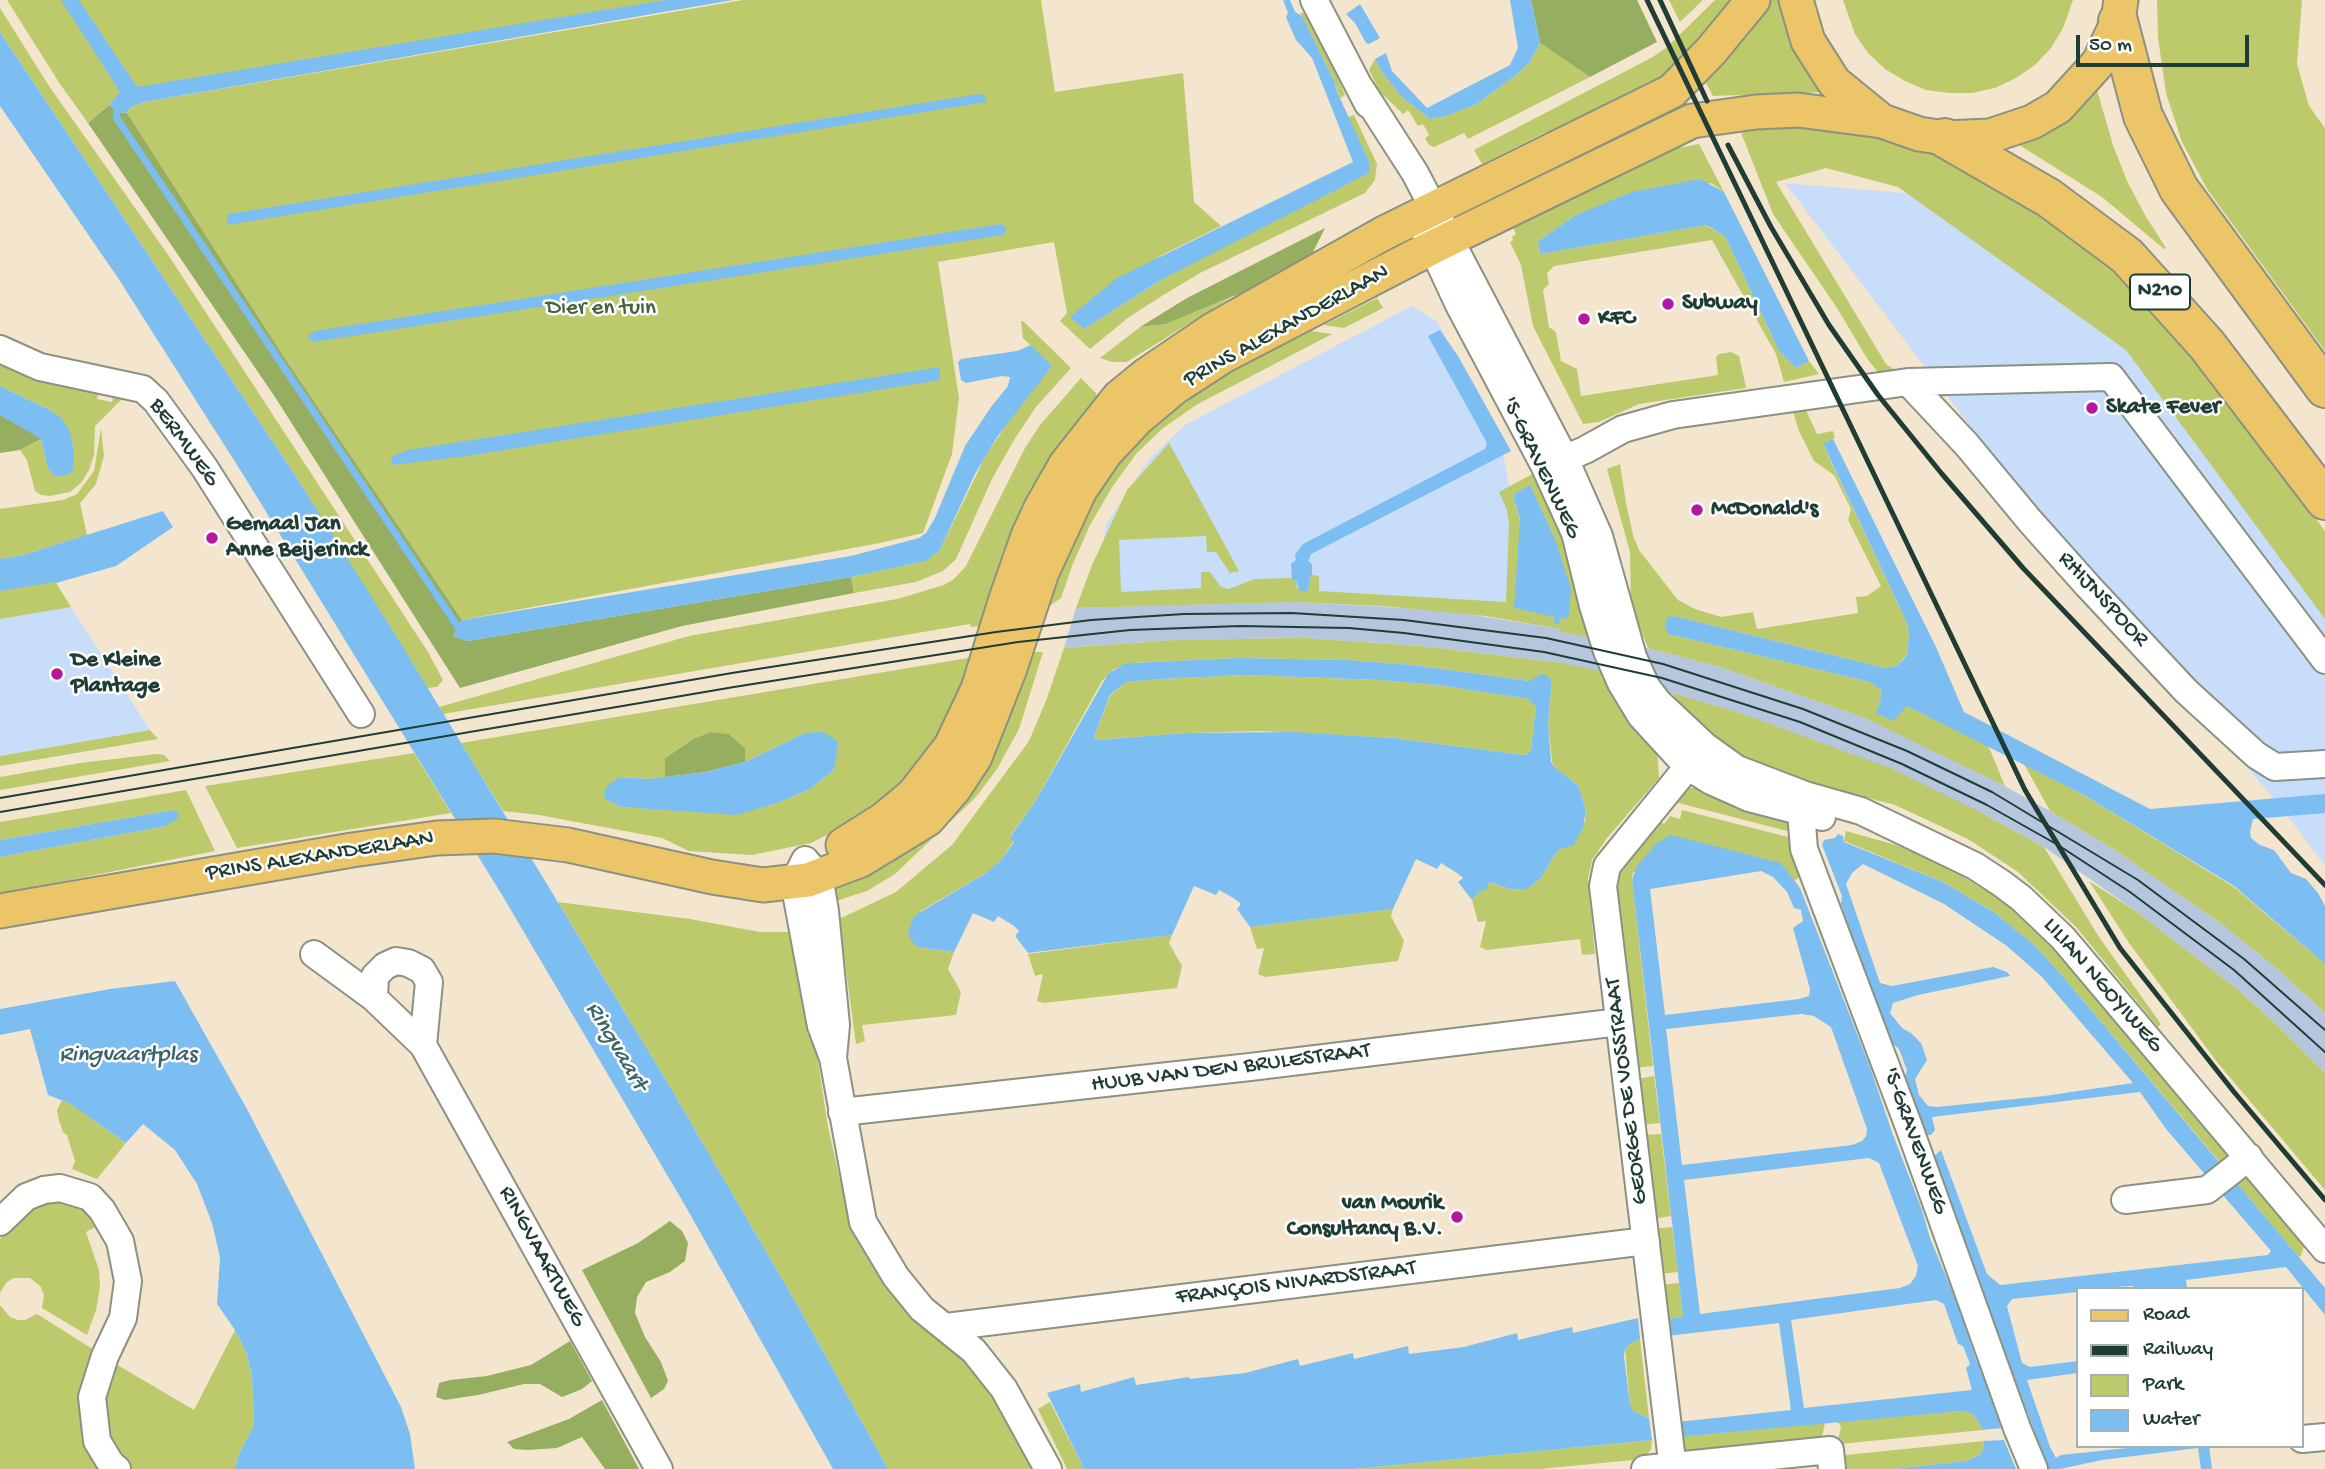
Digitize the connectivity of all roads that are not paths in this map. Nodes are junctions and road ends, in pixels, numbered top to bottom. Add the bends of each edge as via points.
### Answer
1 (1314, 0) edge
2 (1753, 0) edge
3 (1796, 0) edge
4 (2120, 10) edge
5 (1882, 121) junction
6 (1945, 138) junction
7 (1426, 212) junction
8 (1442, 243) junction
9 (0, 349) edge
10 (1908, 382) junction
11 (2325, 388) edge
12 (1555, 463) junction
13 (2325, 500) edge
14 (2325, 660) edge
15 (361, 714) dead end
16 (1705, 746) junction
17 (2325, 764) edge
18 (1687, 766) junction
19 (1803, 804) junction
20 (806, 873) junction
21 (0, 911) edge
22 (314, 954) dead end
23 (374, 998) junction
24 (1619, 1022) junction
25 (423, 1045) junction
26 (842, 1112) junction
27 (2242, 1162) junction
28 (2125, 1200) dead end
29 (0, 1222) edge
30 (1646, 1241) junction
31 (2325, 1249) edge
32 (946, 1327) junction
33 (2325, 1437) edge
34 (2304, 1439) edge
35 (1831, 1460) edge
36 (1673, 1468) edge
37 (117, 1469) edge
38 (659, 1469) edge
39 (1048, 1469) edge
40 (1645, 1469) edge
41 (2034, 1469) edge

1 - 7 street, 'S-GRAVENWEG via 1361,89 1415,173
2 - 7 main road, PRINS ALEXANDERLAAN via 1672,90
3 - 5 main road, N210 via 1808,41 1834,82
4 - 6 main road, N210 via 2099,62 2058,107 2032,122 1990,136
4 - 11 highway, N210 via 2143,116 2179,188
5 - 6 main road, N210
5 - 8 main road, PRINS ALEXANDERLAAN via 1798,110 1692,121
6 - 13 highway, N210 via 2049,198 2127,256 2207,345
7 - 8 street, 'S-GRAVENWEG
7 - 20 main road, PRINS ALEXANDERLAAN via 1214,329 1119,397 1066,464 1041,508 978,690 951,746 913,795
8 - 12 street, 'S-GRAVENWEG via 1464,316
8 - 20 main road, PRINS ALEXANDERLAAN via 1225,355 1138,418 1106,452 1080,490 1042,572 975,757 954,789 928,819 861,860
9 - 15 street, BERMWEG via 40,367 143,389 156,401 204,467
10 - 12 street via 1673,415 1623,429
10 - 14 street via 2110,377
10 - 17 street, RHIJNSPOOR via 2186,691 2275,767
12 - 16 street, 'S-GRAVENWEG via 1599,536 1639,672 1658,702
12 - 18 street, 'S-GRAVENWEG via 1593,606 1617,675 1641,716
16 - 18 street, GEORGE DE VOSSTRAAT
16 - 19 street, 'S-GRAVENWEG
18 - 19 street, 'S-GRAVENWEG via 1749,798
18 - 24 street, GEORGE DE VOSSTRAAT via 1607,866 1603,886
19 - 27 street, LILIAN NGOYIWEG via 1848,824 1893,826 2001,883 2077,953
19 - 41 street, 'S-GRAVENWEG via 1804,849
20 - 21 main road, PRINS ALEXANDERLAAN via 763,885 568,845 494,836 437,838
20 - 26 street via 821,1026 833,1058
22 - 23 street, RINGVAARTWEG
23 - 25 street, RINGVAARTWEG
23 - 25 street via 375,976 385,965 396,961 422,970 429,982
24 - 26 street, HUUB VAN DEN BRULESTRAAT
24 - 30 street, GEORGE DE VOSSTRAAT
25 - 38 street, RINGVAARTWEG
26 - 32 street via 863,1222 896,1277 922,1309
27 - 28 street via 2207,1190
27 - 31 street, LILIAN NGOYIWEG
29 - 37 street via 26,1197 60,1188 90,1197 120,1241 128,1281 123,1318 92,1397 97,1441
30 - 32 street, FRANÇOIS NIVARDSTRAAT
30 - 36 street, GEORGE DE VOSSTRAAT
32 - 39 street via 974,1352 1004,1390
33 - 34 street
35 - 36 street
36 - 40 street

